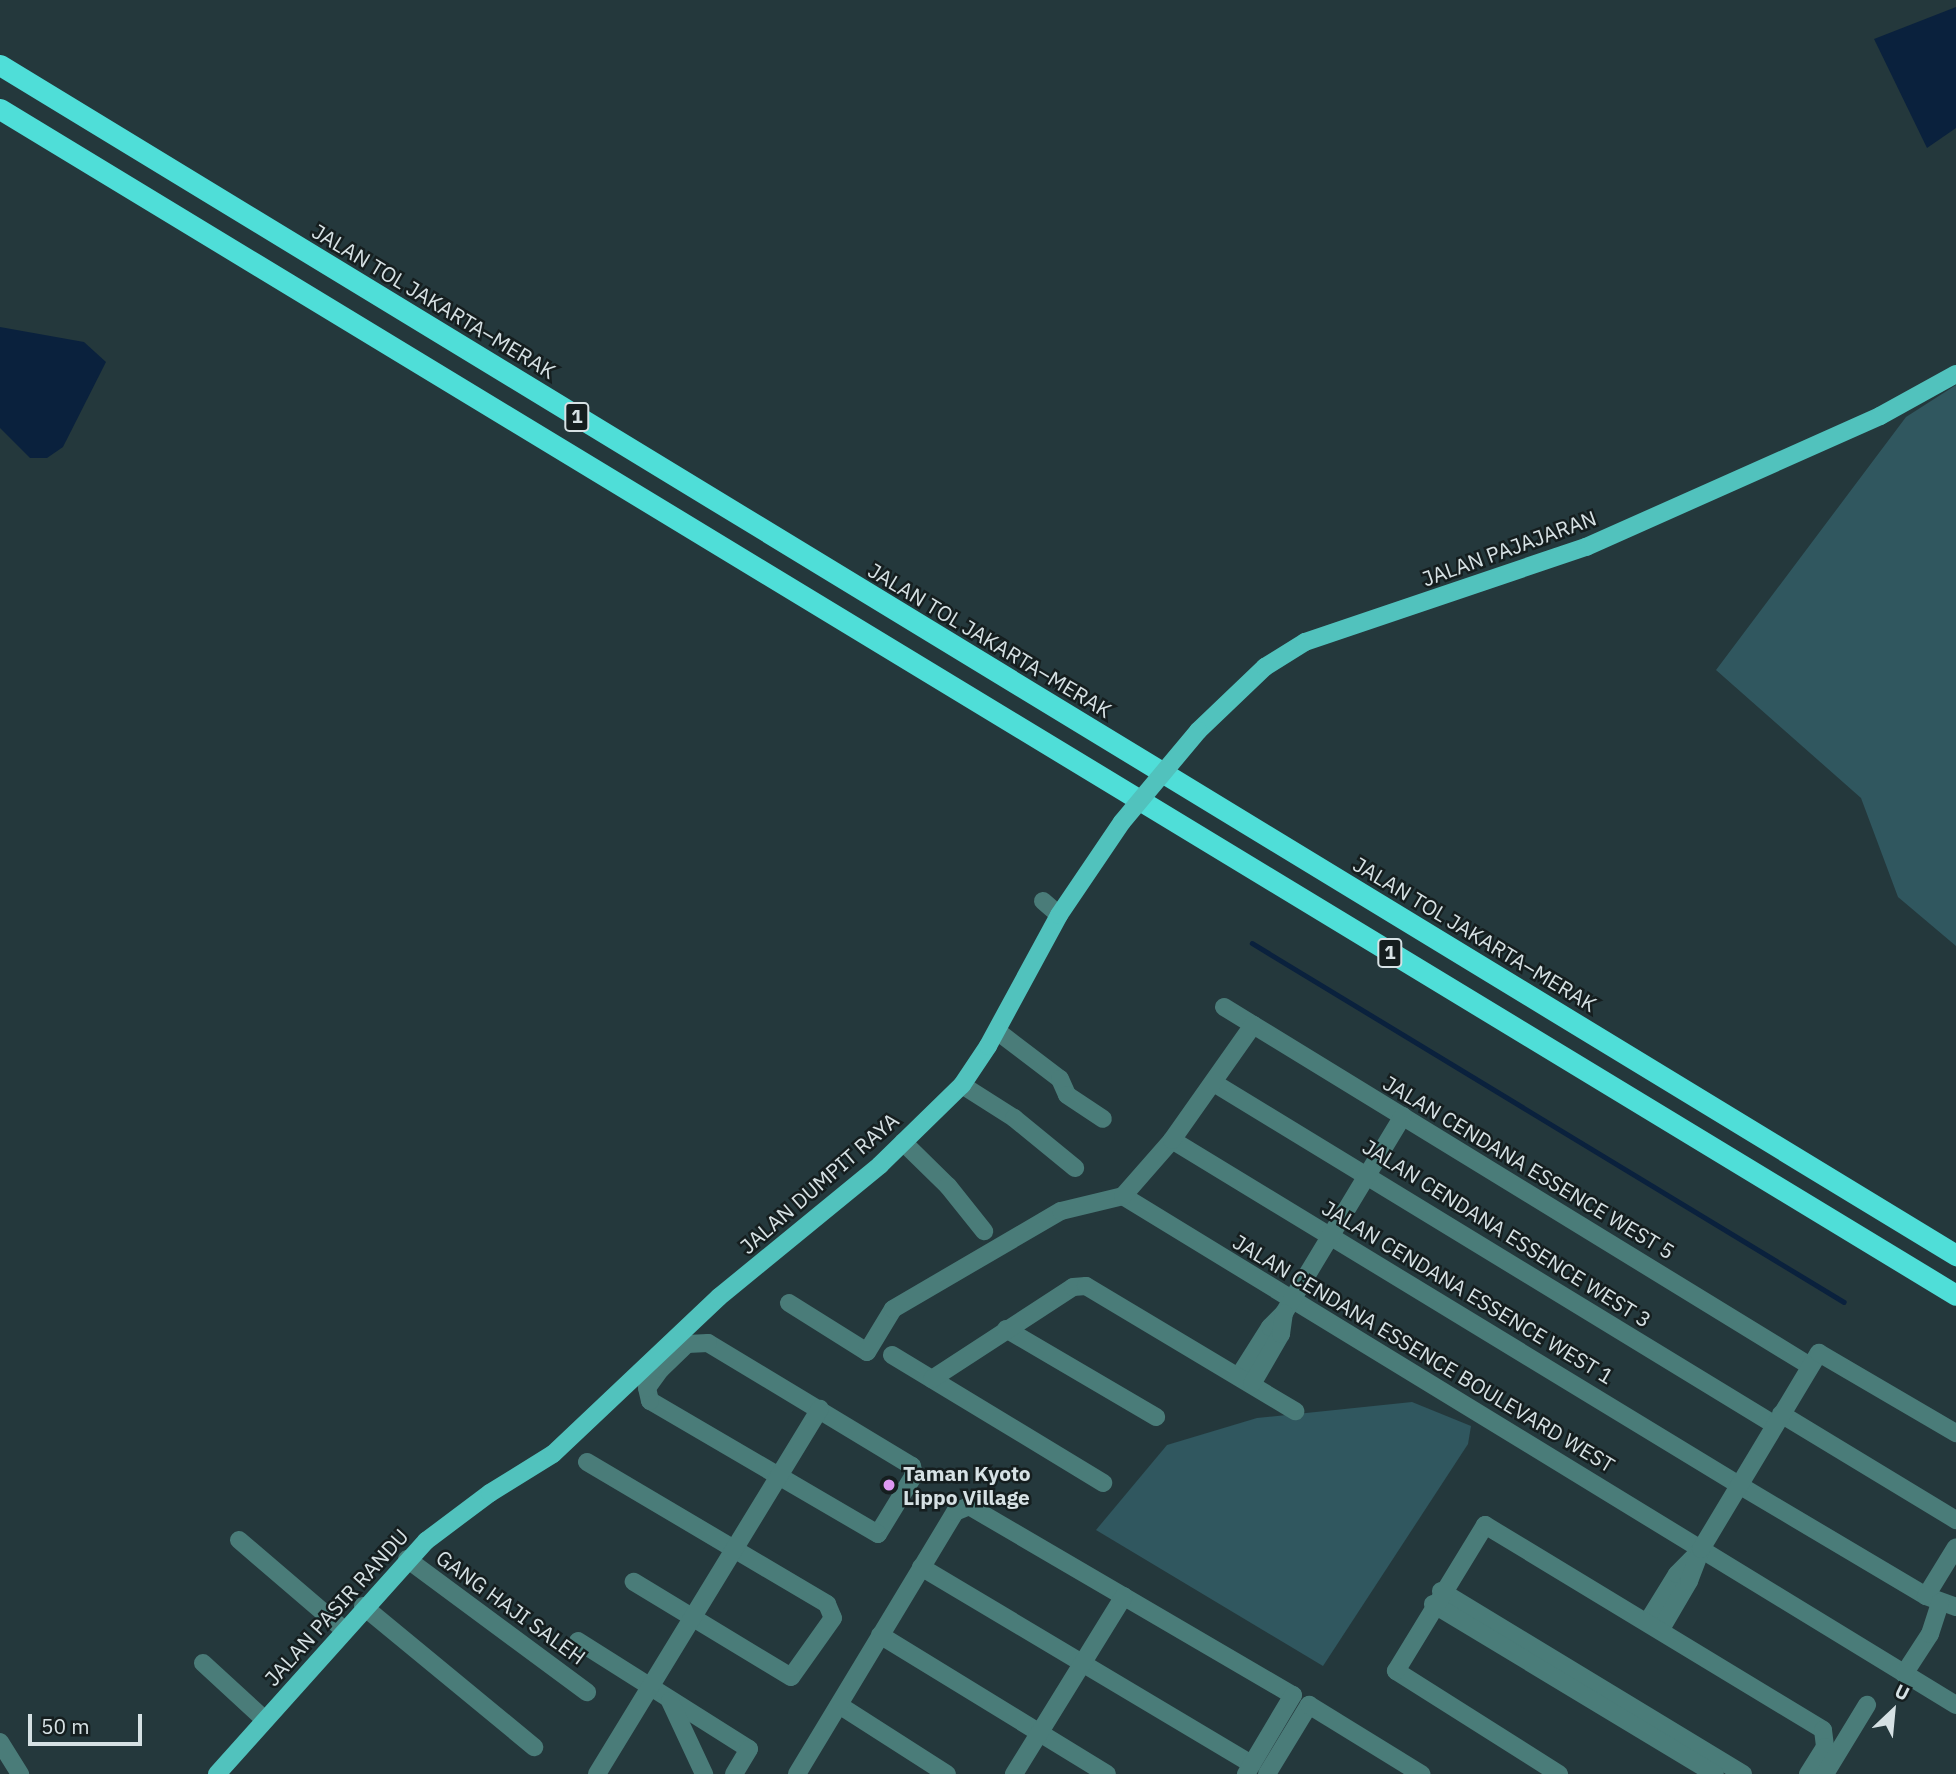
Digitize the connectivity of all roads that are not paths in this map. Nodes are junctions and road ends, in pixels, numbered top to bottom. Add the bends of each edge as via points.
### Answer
1 (0, 65) edge
2 (0, 109) edge
3 (1956, 374) edge
4 (1122, 822) joint
5 (1042, 901) dead end
6 (1059, 915) junction
7 (1224, 1007) dead end
8 (1253, 1026) junction
9 (997, 1031) junction
10 (1214, 1083) junction
11 (962, 1085) junction
12 (1404, 1116) junction
13 (1103, 1119) dead end
14 (1172, 1140) junction
15 (903, 1142) junction
16 (1075, 1168) dead end
17 (1368, 1174) junction
18 (1123, 1196) junction
19 (984, 1231) dead end
20 (1332, 1235) junction
21 (1956, 1255) edge
22 (1956, 1295) edge
23 (789, 1303) dead end
24 (1288, 1307) junction
25 (1006, 1329) junction
26 (892, 1354) dead end
27 (1810, 1366) junction
28 (932, 1379) junction
29 (1245, 1380) junction
30 (820, 1409) junction
31 (1295, 1411) dead end
32 (1156, 1418) dead end
33 (1778, 1419) junction
34 (1956, 1433) edge
35 (587, 1462) dead end
36 (777, 1478) junction
37 (1103, 1483) dead end
38 (1740, 1485) junction
39 (468, 1508) joint
40 (1956, 1519) edge
41 (239, 1540) dead end
42 (1956, 1547) edge
43 (733, 1548) junction
44 (1701, 1549) junction
45 (407, 1559) junction
46 (921, 1567) junction
47 (634, 1582) dead end
48 (1124, 1596) junction
49 (1437, 1597) junction
50 (1941, 1602) edge
51 (363, 1606) junction
52 (1956, 1613) edge
53 (692, 1617) junction
54 (1655, 1625) junction
55 (343, 1629) junction
56 (1930, 1634) junction
57 (880, 1635) junction
58 (578, 1641) dead end
59 (203, 1663) dead end
60 (1083, 1664) junction
61 (1904, 1674) junction
62 (649, 1688) junction
63 (587, 1692) dead end
64 (1601, 1697) junction
65 (670, 1701) junction
66 (839, 1705) junction
67 (1867, 1705) dead end
68 (1956, 1705) edge
69 (264, 1719) junction
70 (1041, 1733) junction
71 (0, 1742) edge
72 (534, 1747) dead end
73 (1260, 1772) edge
74 (20, 1774) edge
75 (217, 1774) edge
76 (597, 1774) edge
77 (704, 1774) edge
78 (734, 1774) edge
79 (797, 1774) edge
80 (947, 1774) edge
81 (1014, 1774) edge
82 (1107, 1774) edge
83 (1421, 1774) edge
84 (1559, 1774) edge
85 (1715, 1774) edge
86 (1743, 1774) edge
87 (1808, 1774) edge
88 (1825, 1774) edge

1 - 21 highway, JALAN TOL JAKARTA–MERAK / 1
2 - 22 highway, 1
3 - 4 main road, JALAN PAJAJARAN, bridge via 1880,416 1586,547 1306,642 1265,667 1198,732
4 - 6 main road, JALAN DUMPIT RAYA
5 - 6 street
6 - 9 main road, JALAN DUMPIT RAYA
7 - 8 street, JALAN CENDANA ESSENCE WEST 5
8 - 10 street
8 - 12 street, JALAN CENDANA ESSENCE WEST 5
9 - 11 main road, JALAN DUMPIT RAYA
9 - 13 street via 1060,1079 1067,1095
10 - 14 street
10 - 17 street, JALAN CENDANA ESSENCE WEST 3
11 - 15 main road, JALAN DUMPIT RAYA
11 - 16 street via 1014,1118
12 - 17 street
12 - 27 street, JALAN CENDANA ESSENCE WEST 5
14 - 18 street
14 - 20 street, JALAN CENDANA ESSENCE WEST 1
15 - 19 street via 948,1186
15 - 39 main road, JALAN DUMPIT RAYA via 719,1297 553,1454
17 - 20 street
17 - 33 street, JALAN CENDANA ESSENCE WEST 3
18 - 23 street via 1061,1211 893,1309 867,1352
18 - 24 street, JALAN CENDANA ESSENCE BOULEVARD WEST
20 - 24 street
20 - 38 street, JALAN CENDANA ESSENCE WEST 1
24 - 29 street via 1270,1326
24 - 44 street, JALAN CENDANA ESSENCE BOULEVARD WEST
25 - 28 street
25 - 29 street via 1073,1287 1086,1286
25 - 32 street
26 - 28 street
27 - 33 street
27 - 34 street via 1819,1353
28 - 37 street
29 - 31 street
30 - 36 street
30 - 36 street via 914,1468 880,1531 873,1535
30 - 36 street via 708,1343 687,1344 651,1380 647,1396 657,1408
33 - 38 street
33 - 40 street, JALAN CENDANA ESSENCE WEST 3
35 - 43 street
36 - 43 street
38 - 44 street
38 - 50 street, JALAN CENDANA ESSENCE WEST 1
39 - 45 main road, JALAN PASIR RANDU
41 - 55 street
42 - 50 street
43 - 53 street
43 - 53 street via 827,1604 833,1618 791,1677
44 - 54 street via 1689,1581
44 - 61 street, JALAN CENDANA ESSENCE BOULEVARD WEST
45 - 51 main road, JALAN PASIR RANDU
45 - 63 street, GANG HAJI SALEH
46 - 48 street via 954,1513 969,1506
46 - 57 street
46 - 60 street
47 - 53 street
48 - 60 street
48 - 73 street via 1293,1695
49 - 54 street via 1479,1528 1493,1526
49 - 64 street
49 - 84 street via 1396,1671
50 - 56 street
51 - 55 main road, JALAN PASIR RANDU
51 - 72 street
52 - 56 street
53 - 62 street
54 - 87 street via 1823,1730 1825,1747
55 - 69 main road, JALAN PASIR RANDU
56 - 61 street
57 - 66 street
57 - 70 street
58 - 62 street
59 - 69 street
60 - 70 street
60 - 73 street
61 - 68 street, JALAN CENDANA ESSENCE BOULEVARD WEST
62 - 65 street
62 - 76 street
64 - 85 street
64 - 86 street
65 - 77 street
65 - 78 street via 749,1749
66 - 79 street
66 - 80 street
67 - 88 street
69 - 75 main road, JALAN PASIR RANDU
70 - 81 street
70 - 82 street
71 - 74 street
73 - 83 street via 1309,1705

